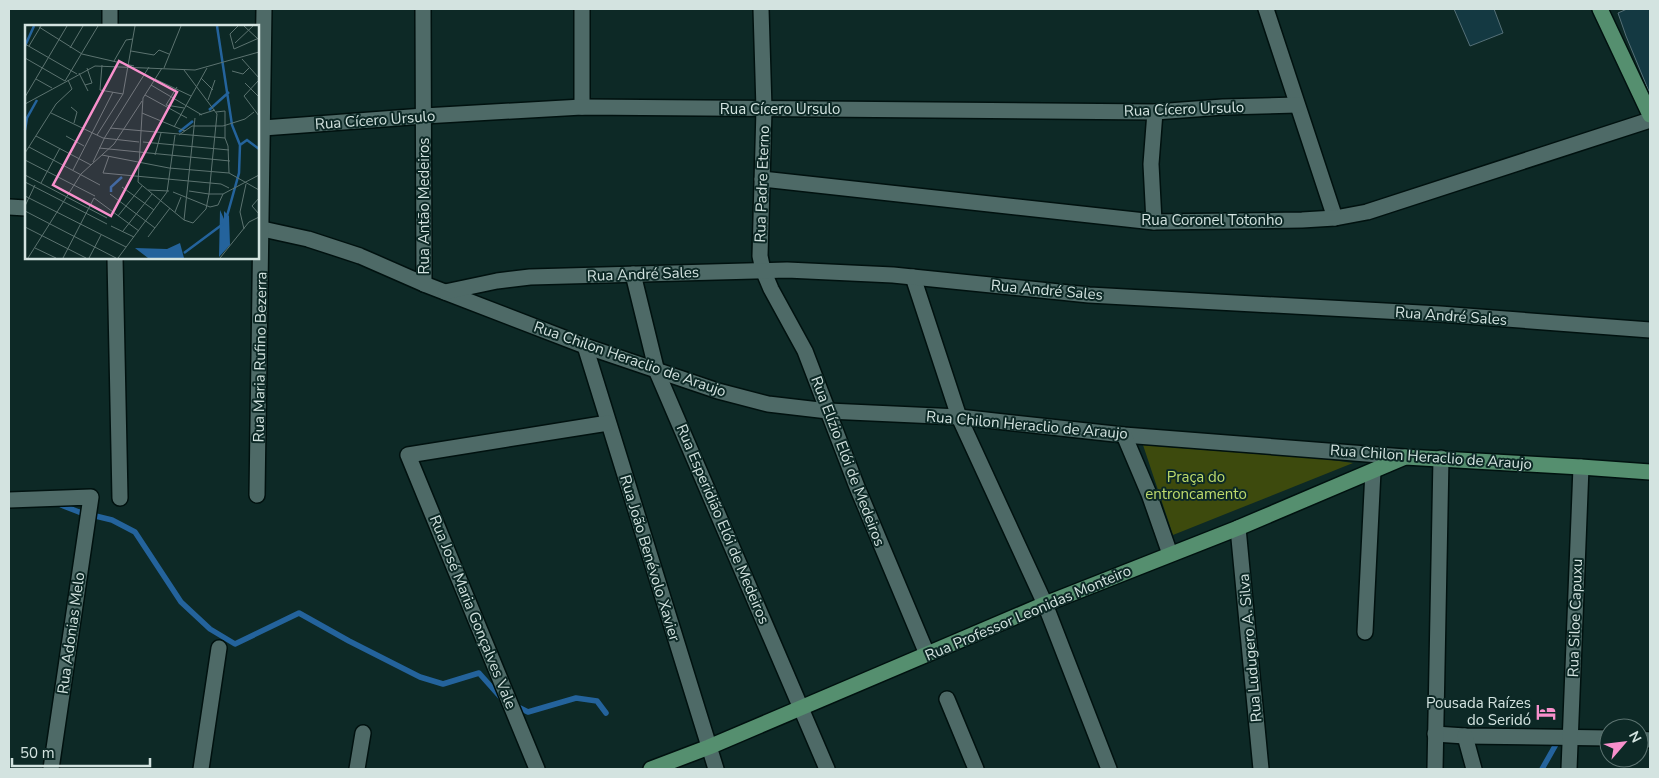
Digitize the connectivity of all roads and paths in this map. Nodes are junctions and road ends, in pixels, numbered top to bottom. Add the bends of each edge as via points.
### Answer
1 (110, 9) edge
2 (264, 9) edge
3 (423, 9) edge
4 (582, 9) edge
5 (761, 9) edge
6 (1266, 9) edge
7 (1600, 9) edge
8 (110, 25) edge
9 (1297, 105) junction
10 (582, 108) junction
11 (764, 108) junction
12 (1155, 112) junction
13 (1650, 115) edge
14 (424, 116) junction
15 (1650, 120) edge
16 (263, 128) junction
17 (762, 179) junction
18 (9, 207) edge
19 (25, 208) edge
20 (1335, 218) junction
21 (1154, 222) junction
22 (260, 228) edge
23 (115, 259) edge
24 (763, 270) junction
25 (633, 274) junction
26 (913, 277) junction
27 (424, 284) junction
28 (445, 292) junction
29 (1650, 330) edge
30 (585, 346) junction
31 (657, 372) junction
32 (828, 411) junction
33 (959, 417) junction
34 (608, 423) junction
35 (1124, 434) junction
36 (1405, 458) junction
37 (1441, 458) junction
38 (1581, 466) junction
39 (1373, 471) junction
40 (1650, 472) edge
41 (257, 495) dead end
42 (120, 498) dead end
43 (9, 500) edge
44 (1238, 528) junction
45 (1170, 554) junction
46 (1044, 604) junction
47 (1365, 632) dead end
48 (219, 648) dead end
49 (927, 654) junction
50 (947, 699) dead end
51 (801, 706) junction
52 (363, 733) dead end
53 (1435, 734) junction
54 (1465, 736) junction
55 (1570, 737) junction
56 (1599, 738) edge
57 (709, 746) junction
58 (52, 769) edge
59 (201, 769) edge
60 (357, 769) edge
61 (537, 769) edge
62 (651, 769) edge
63 (716, 769) edge
64 (827, 769) edge
65 (976, 769) edge
66 (1109, 769) edge
67 (1261, 769) edge
68 (1435, 769) edge
69 (1474, 769) edge
70 (1569, 769) edge

1 - 8 street
2 - 16 street, Rua Maria Rufino Bezerra
3 - 14 street, Rua Antão Medeiros
4 - 10 street
5 - 11 street, Rua Padre Eterno
6 - 9 street
7 - 13 main road
9 - 12 street, Rua Cícero Ursulo
9 - 20 street
10 - 11 street, Rua Cícero Ursulo
10 - 14 street, Rua Cícero Ursulo
11 - 12 street, Rua Cícero Ursulo
11 - 17 street, Rua Padre Eterno
12 - 21 street via 1151,164
14 - 16 street, Rua Cícero Ursulo
14 - 27 street, Rua Antão Medeiros
15 - 20 street, Rua Coronel Totonho via 1367,212
16 - 22 street, Rua Maria Rufino Bezerra
17 - 21 street, Rua Coronel Totonho
17 - 24 street, Rua Padre Eterno via 760,256
18 - 19 street
20 - 21 street, Rua Coronel Totonho
22 - 27 street via 360,256
22 - 41 street, Rua Maria Rufino Bezerra
23 - 42 street
24 - 25 street, Rua André Sales
24 - 26 street, Rua André Sales
24 - 32 street, Rua Elízio Elói de Medeiros via 805,351
25 - 28 street, Rua André Sales via 530,277
25 - 31 street, Rua Esperidião Elói de Medeiros
26 - 29 street, Rua André Sales via 1089,295
26 - 33 street
27 - 28 street, Rua Chilon Heraclio de Araujo
28 - 30 street, Rua Chilon Heraclio de Araujo
30 - 31 street, Rua Chilon Heraclio de Araujo
30 - 34 street, Rua João Benévolo Xavier
31 - 32 street, Rua Chilon Heraclio de Araujo via 768,404
31 - 51 street, Rua Esperidião Elói de Medeiros
32 - 33 street, Rua Chilon Heraclio de Araujo
32 - 49 street, Rua Elízio Elói de Medeiros
33 - 35 street, Rua Chilon Heraclio de Araujo
33 - 46 street
34 - 57 street, Rua João Benévolo Xavier
34 - 61 street, Rua José Maria Gonçalves Vale via 408,455
35 - 36 street, Rua Chilon Heraclio de Araujo
35 - 45 street
36 - 37 main road, Rua Chilon Heraclio de Araujo
36 - 39 main road, Rua Professor Leonidas Monteiro
37 - 38 main road, Rua Chilon Heraclio de Araujo
37 - 53 street
38 - 40 main road, Rua Chilon Heraclio de Araujo
38 - 55 street, Rua Siloe Capuxu
39 - 44 main road, Rua Professor Leonidas Monteiro
39 - 47 street
43 - 58 street, Rua Adonias Melo via 91,498
44 - 45 main road, Rua Professor Leonidas Monteiro
44 - 67 street, Rua Ludugero A. Silva
45 - 46 main road, Rua Professor Leonidas Monteiro
46 - 49 main road, Rua Professor Leonidas Monteiro
46 - 66 street
48 - 59 street
49 - 51 main road, Rua Professor Leonidas Monteiro
50 - 65 street
51 - 57 main road, Rua Professor Leonidas Monteiro
51 - 64 street, Rua Esperidião Elói de Medeiros
52 - 60 street
53 - 54 street
53 - 68 street
54 - 55 street
54 - 69 street
55 - 56 street
55 - 70 street, Rua Siloe Capuxu
57 - 62 main road, Rua Professor Leonidas Monteiro
57 - 63 street, Rua João Benévolo Xavier

